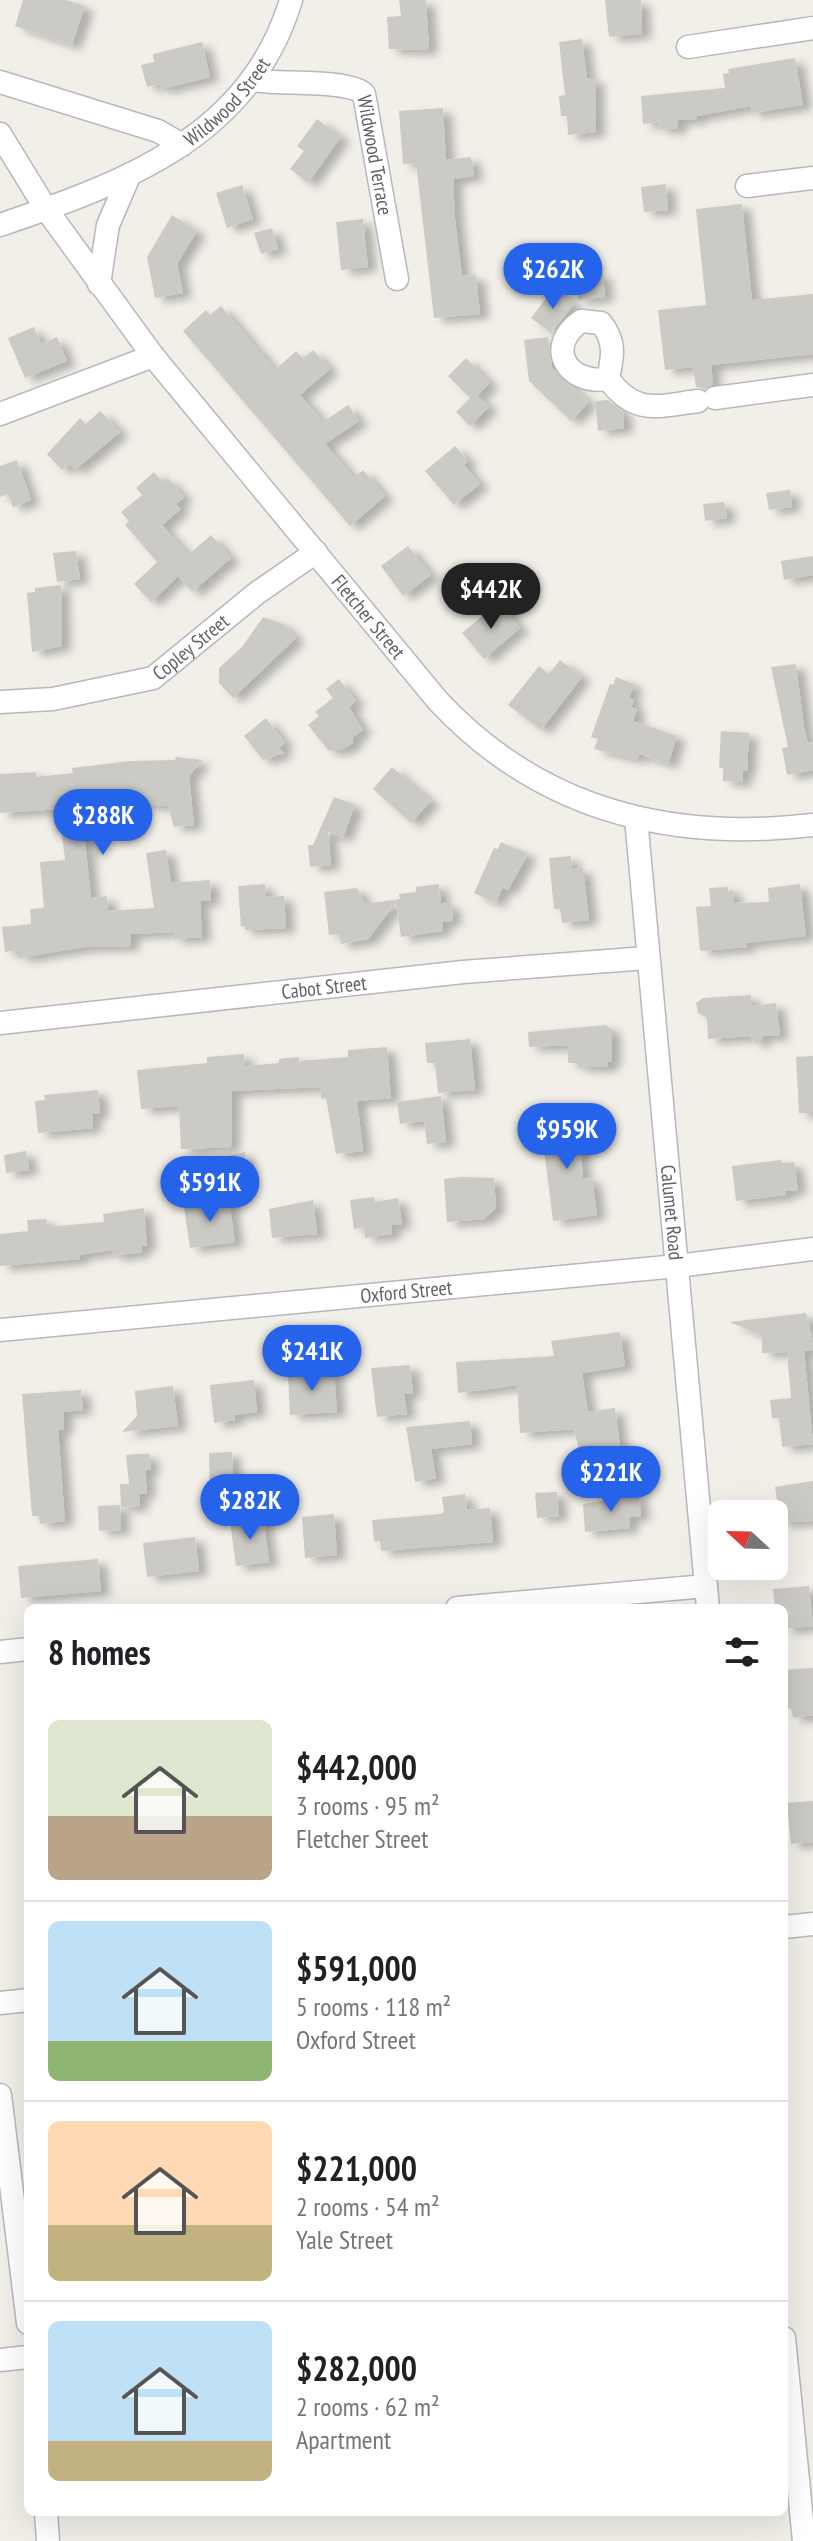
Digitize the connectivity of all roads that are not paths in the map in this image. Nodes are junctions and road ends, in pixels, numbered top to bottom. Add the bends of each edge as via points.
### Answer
1 (291, 0) edge
2 (813, 28) edge
3 (688, 47) dead end
4 (254, 80) junction
5 (0, 82) edge
6 (0, 134) edge
7 (182, 145) junction
8 (130, 174) junction
9 (813, 178) edge
10 (747, 186) dead end
11 (46, 209) junction
12 (0, 225) edge
13 (397, 279) dead end
14 (99, 284) junction
15 (153, 356) junction
16 (608, 379) dead end
17 (813, 385) edge
18 (0, 414) edge
19 (316, 552) junction
20 (0, 702) edge
21 (636, 818) junction
22 (813, 825) edge
23 (647, 958) junction
24 (0, 1023) edge
25 (813, 1249) edge
26 (677, 1266) junction
27 (0, 1330) edge
28 (707, 1597) edge
29 (548, 1604) edge
30 (24, 1649) edge
31 (0, 1652) edge
32 (813, 1924) edge
33 (788, 1927) edge
34 (24, 2000) edge
35 (0, 2003) edge
36 (0, 2095) edge
37 (24, 2290) edge
38 (24, 2357) edge
39 (0, 2360) edge
40 (788, 2379) edge
41 (46, 2516) edge
42 (48, 2541) edge
43 (804, 2541) edge

1 - 4 street, Wildwood Street via 271,53
2 - 3 street
4 - 7 street, Wildwood Street
4 - 13 street, Wildwood Terrace via 347,87 364,94
5 - 7 street via 158,131
6 - 11 street, Fletcher Street
7 - 8 street, Wildwood Street
8 - 11 street, Wildwood Street
8 - 14 street via 108,225
9 - 10 street
11 - 12 street, Wildwood Street
11 - 14 street, Fletcher Street
14 - 15 street, Fletcher Street
15 - 18 street
15 - 19 street, Fletcher Street
16 - 17 street via 626,398 646,407
19 - 20 street, Copley Street via 153,678 53,699
19 - 21 street, Fletcher Street via 470,735 515,767 584,802
21 - 22 street, Fletcher Street via 673,827 759,831
21 - 23 street, Calumet Road
23 - 24 street, Cabot Street via 463,972
23 - 26 street, Calumet Road
25 - 26 street, Oxford Street
26 - 27 street, Oxford Street
26 - 28 street, Calumet Road
28 - 29 street
30 - 31 street
32 - 33 street
34 - 35 street
36 - 37 street
38 - 39 street
40 - 43 street
41 - 42 street

